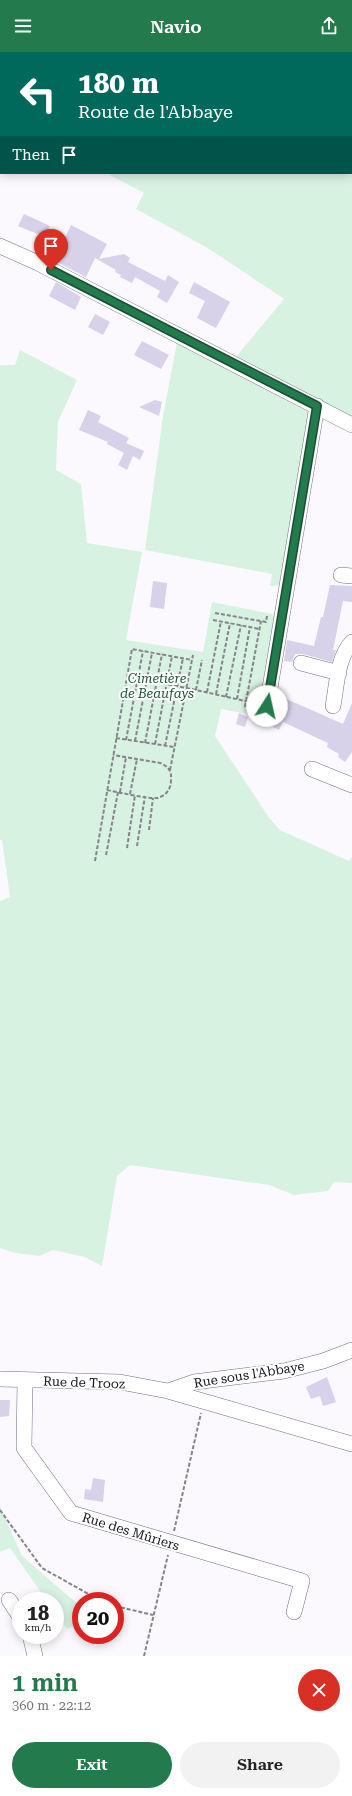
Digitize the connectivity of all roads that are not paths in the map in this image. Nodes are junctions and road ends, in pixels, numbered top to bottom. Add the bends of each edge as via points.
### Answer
1 (0, 246) edge
2 (317, 406) junction
3 (352, 425) edge
4 (352, 642) edge
5 (301, 663) dead end
6 (338, 673) junction
7 (267, 706) road end
8 (334, 706) dead end
9 (312, 769) dead end
10 (352, 785) edge
11 (352, 1350) edge
12 (0, 1379) edge
13 (24, 1380) junction
14 (168, 1391) junction
15 (352, 1444) edge
16 (9, 1600) dead end
17 (12, 1604) edge
18 (294, 1612) dead end
19 (32, 1644) edge
20 (35, 1656) edge

1 - 2 street
2 - 3 street
2 - 7 street
4 - 6 street via 346,649
5 - 6 street
6 - 8 street
9 - 10 street
11 - 14 street, Rue sous l'Abbaye via 284,1371 194,1382
12 - 13 street, Rue de Trooz
13 - 14 street, Rue de Trooz via 120,1382
13 - 18 street, Rue des Mûriers via 24,1448 71,1513 302,1581
14 - 15 street, Rue de Trooz
16 - 17 street
19 - 20 street

